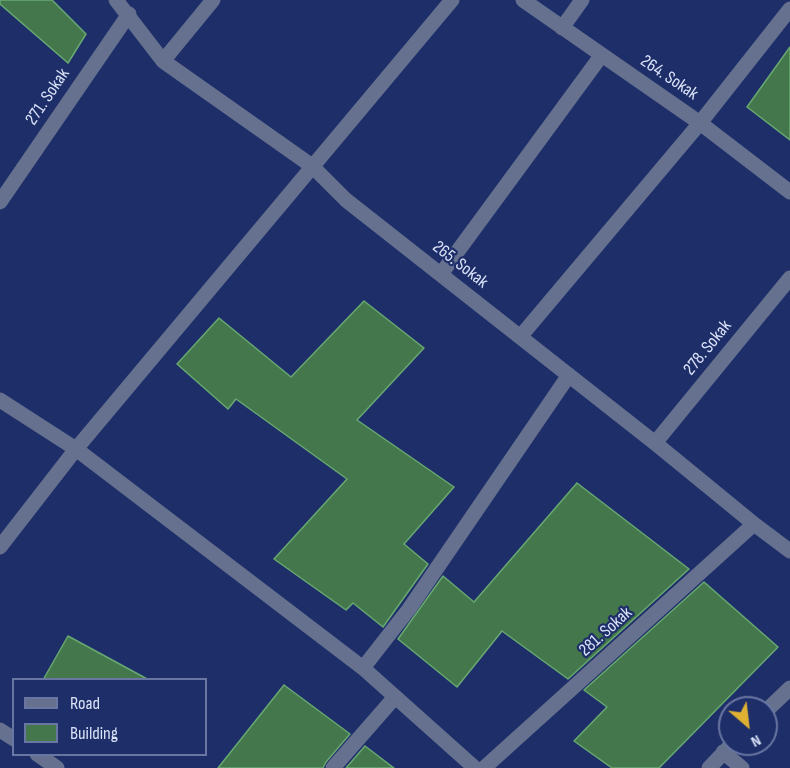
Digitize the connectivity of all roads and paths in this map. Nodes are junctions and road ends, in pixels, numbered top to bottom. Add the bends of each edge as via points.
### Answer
1 (116, 0) edge
2 (213, 0) edge
3 (452, 0) edge
4 (523, 0) edge
5 (582, 0) edge
6 (790, 9) edge
7 (129, 14) junction
8 (562, 28) junction
9 (600, 56) junction
10 (163, 61) junction
11 (700, 123) junction
12 (312, 166) junction
13 (790, 192) edge
14 (0, 202) edge
15 (441, 274) junction
16 (790, 278) edge
17 (520, 337) junction
18 (569, 375) junction
19 (0, 400) edge
20 (655, 443) junction
21 (76, 448) junction
22 (754, 524) junction
23 (0, 547) edge
24 (790, 551) edge
25 (363, 668) junction
26 (790, 688) edge
27 (395, 697) junction
28 (778, 700) edge
29 (40, 756) edge
30 (720, 756) edge
31 (57, 768) edge
32 (333, 768) edge
33 (475, 768) edge
34 (484, 768) edge
35 (709, 768) edge

1 - 7 street, 265. Sokak
2 - 10 street
3 - 12 street
4 - 8 street, 264. Sokak
5 - 8 street
6 - 11 street
7 - 10 street, 265. Sokak
7 - 14 street, 271. Sokak
8 - 9 street, 264. Sokak
9 - 11 street, 264. Sokak
9 - 15 street
10 - 12 street, 265. Sokak
11 - 13 street, 264. Sokak
11 - 17 street
12 - 15 street, 265. Sokak via 346,200
12 - 21 street
15 - 17 street, 265. Sokak
16 - 20 street, 278. Sokak
17 - 18 street, 265. Sokak
18 - 20 street, 265. Sokak
18 - 25 street via 409,609
19 - 21 street
20 - 22 street, 265. Sokak
21 - 23 street
21 - 25 street
22 - 24 street, 265. Sokak
22 - 34 street, 281. Sokak
25 - 27 street
26 - 28 street
27 - 32 street
27 - 33 street
29 - 31 street
30 - 35 street

